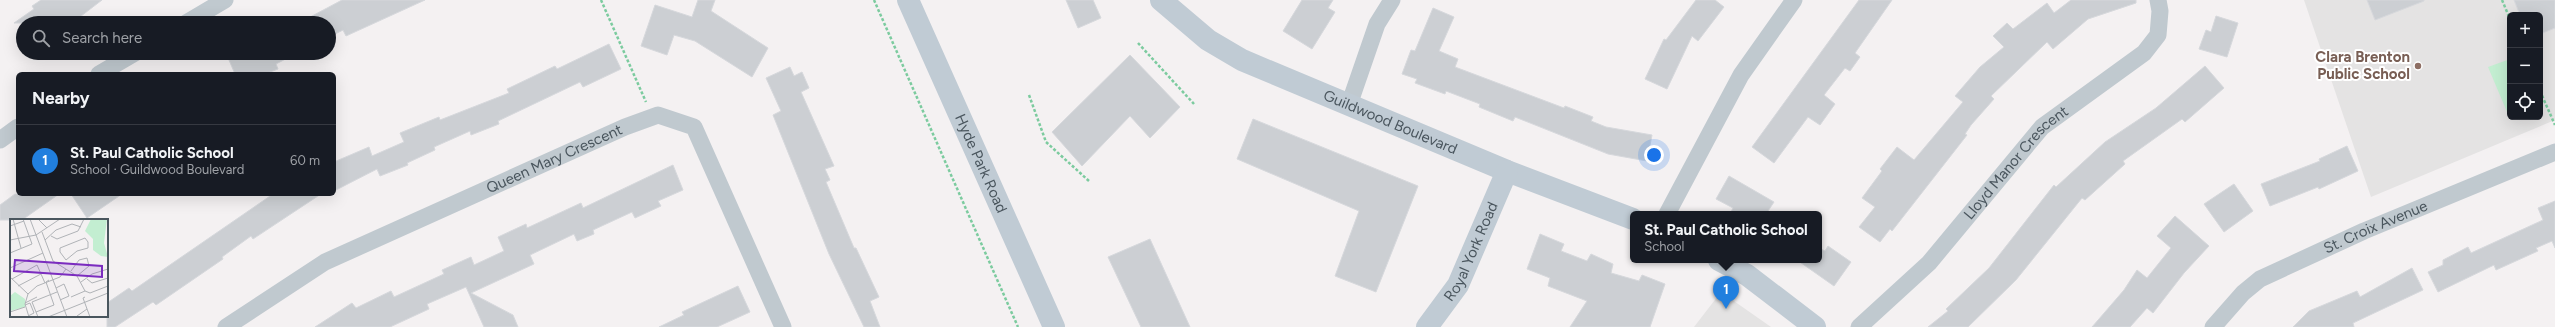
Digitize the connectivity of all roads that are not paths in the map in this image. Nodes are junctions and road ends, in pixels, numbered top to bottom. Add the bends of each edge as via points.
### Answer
1 (225, 0) edge
2 (908, 0) edge
3 (1161, 0) edge
4 (1392, 0) edge
5 (1794, 0) edge
6 (2158, 0) edge
7 (198, 16) edge
8 (123, 60) edge
9 (102, 72) edge
10 (1350, 105) junction
11 (16, 128) edge
12 (0, 140) edge
13 (2555, 152) edge
14 (1507, 171) junction
15 (1669, 211) edge
16 (1630, 218) edge
17 (1725, 263) edge
18 (226, 327) edge
19 (783, 327) edge
20 (1054, 327) edge
21 (1427, 327) edge
22 (1815, 327) edge
23 (1859, 327) edge
24 (2213, 327) edge

1 - 7 street
2 - 20 street, Hyde Park Road
3 - 10 street, Guildwood Boulevard via 1208,40 1242,60
4 - 10 street via 1377,24
5 - 15 street via 1741,75
6 - 23 street, Lloyd Manor Crescent via 2158,34 2144,53 2042,127 1929,263
8 - 9 street
10 - 14 street, Guildwood Boulevard
11 - 12 street
13 - 24 street, St. Croix Avenue via 2364,231 2260,279 2243,293
14 - 16 street, Guildwood Boulevard
14 - 21 street, Royal York Road via 1458,285
17 - 22 street via 1747,275
18 - 19 street, Queen Mary Crescent via 325,262 625,127 658,115 694,127

